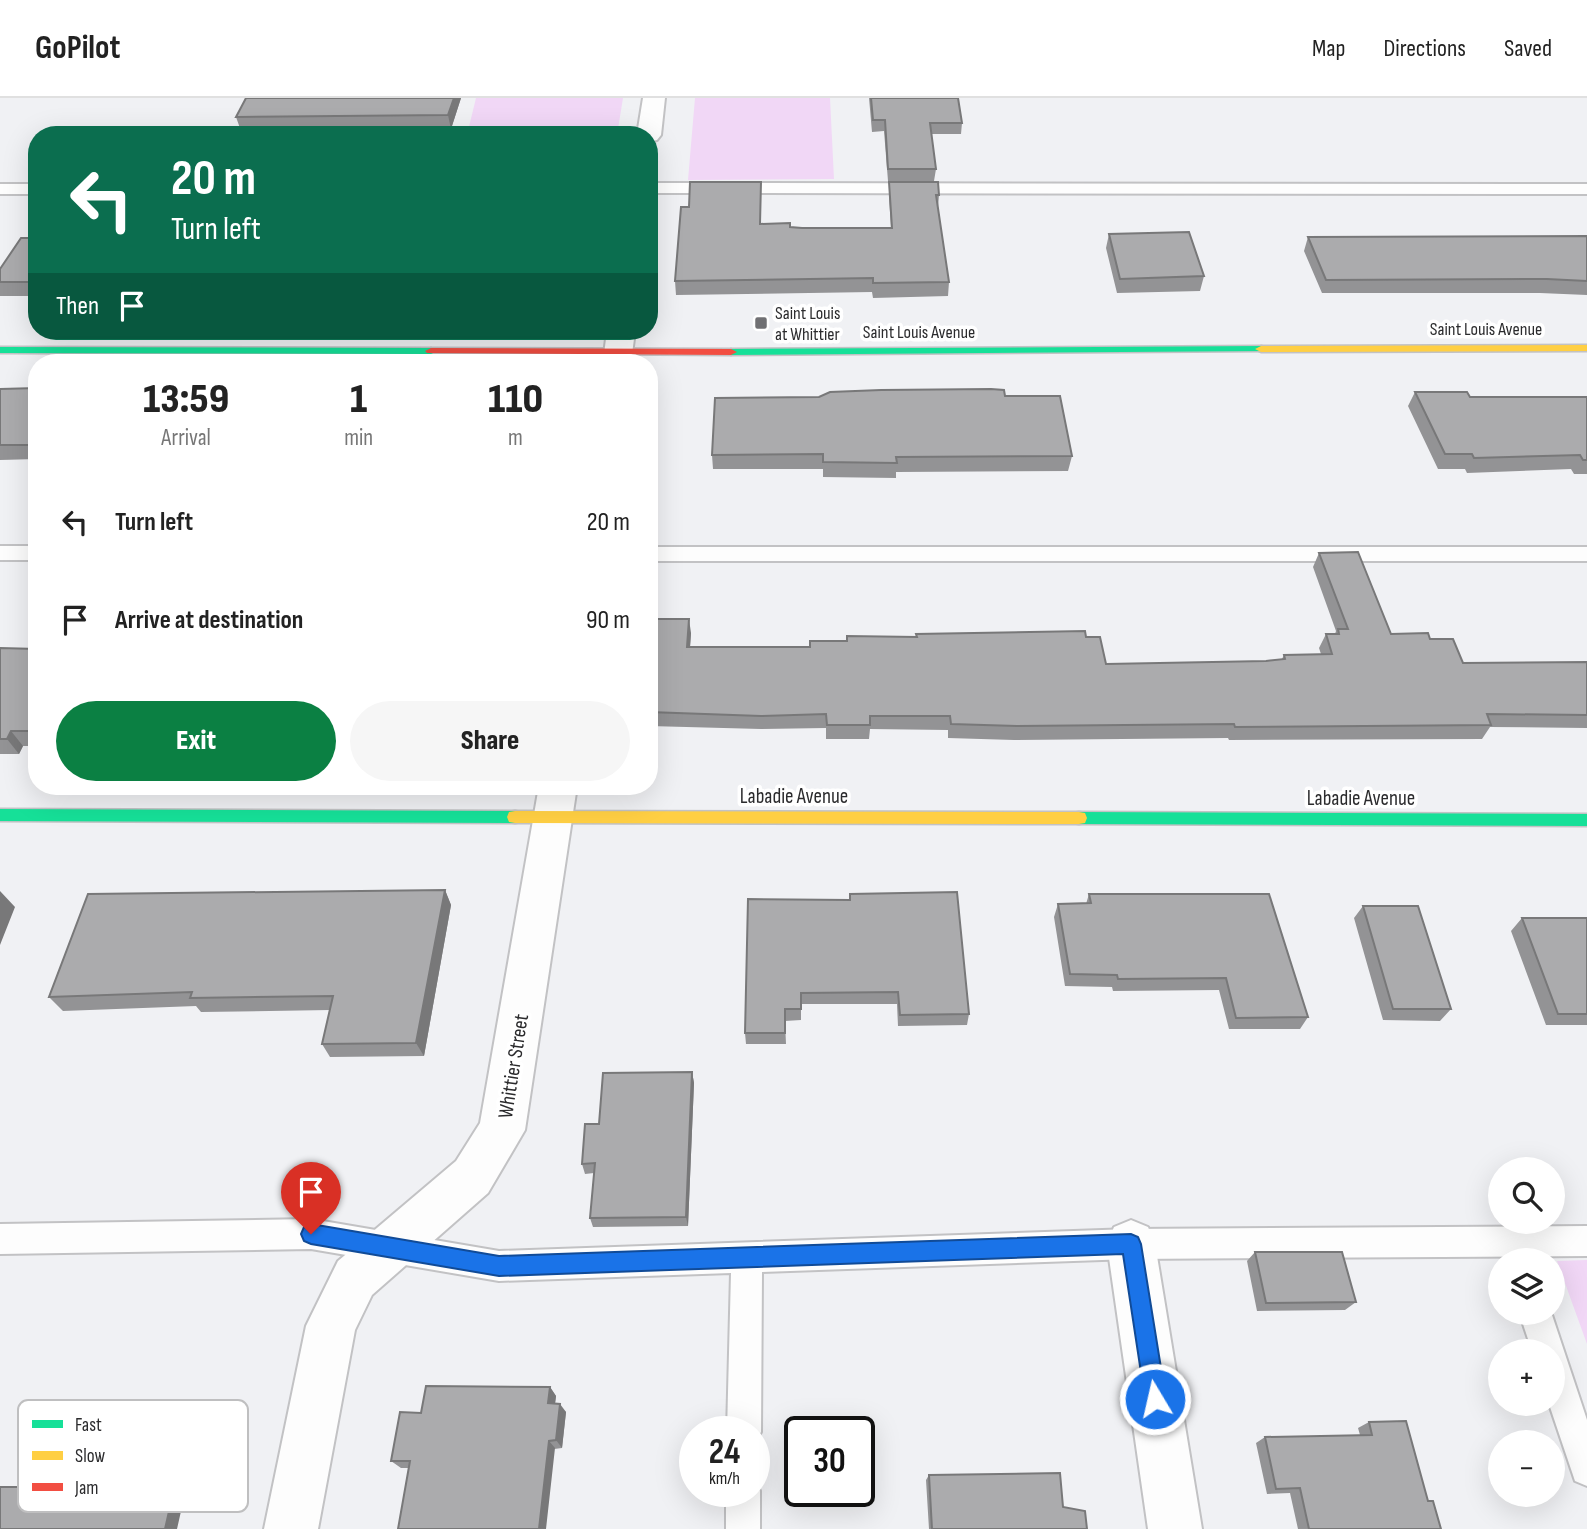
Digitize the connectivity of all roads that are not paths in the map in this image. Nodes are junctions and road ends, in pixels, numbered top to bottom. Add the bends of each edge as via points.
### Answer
1 (654, 98) edge
2 (650, 126) edge
3 (658, 188) edge
4 (0, 189) edge
5 (28, 189) edge
6 (1587, 189) edge
7 (619, 348) edge
8 (1587, 348) edge
9 (0, 350) edge
10 (0, 553) edge
11 (28, 553) edge
12 (658, 554) edge
13 (1587, 554) edge
14 (555, 801) edge
15 (0, 815) edge
16 (1587, 820) edge
17 (0, 1239) edge
18 (1587, 1241) edge
19 (1131, 1244) junction
20 (1537, 1248) edge
21 (389, 1249) junction
22 (1488, 1251) edge
23 (747, 1257) junction
24 (1565, 1403) edge
25 (744, 1416) edge
26 (1587, 1469) edge
27 (743, 1507) edge
28 (291, 1529) edge
29 (743, 1529) edge
30 (1175, 1529) edge

1 - 2 street
3 - 6 lane
4 - 5 lane
7 - 8 street, Saint Louis Avenue
7 - 9 street, Saint Louis Avenue
10 - 11 lane
12 - 13 lane
14 - 15 street, Labadie Avenue
14 - 16 street, Labadie Avenue
14 - 21 street, Whittier Street via 502,1130 472,1177
17 - 21 lane via 311,1234
18 - 20 lane
19 - 22 lane
19 - 23 lane
19 - 30 street
21 - 23 lane via 499,1266
21 - 28 street, Whittier Street via 355,1278 331,1326
23 - 25 lane
24 - 26 lane
27 - 29 lane

